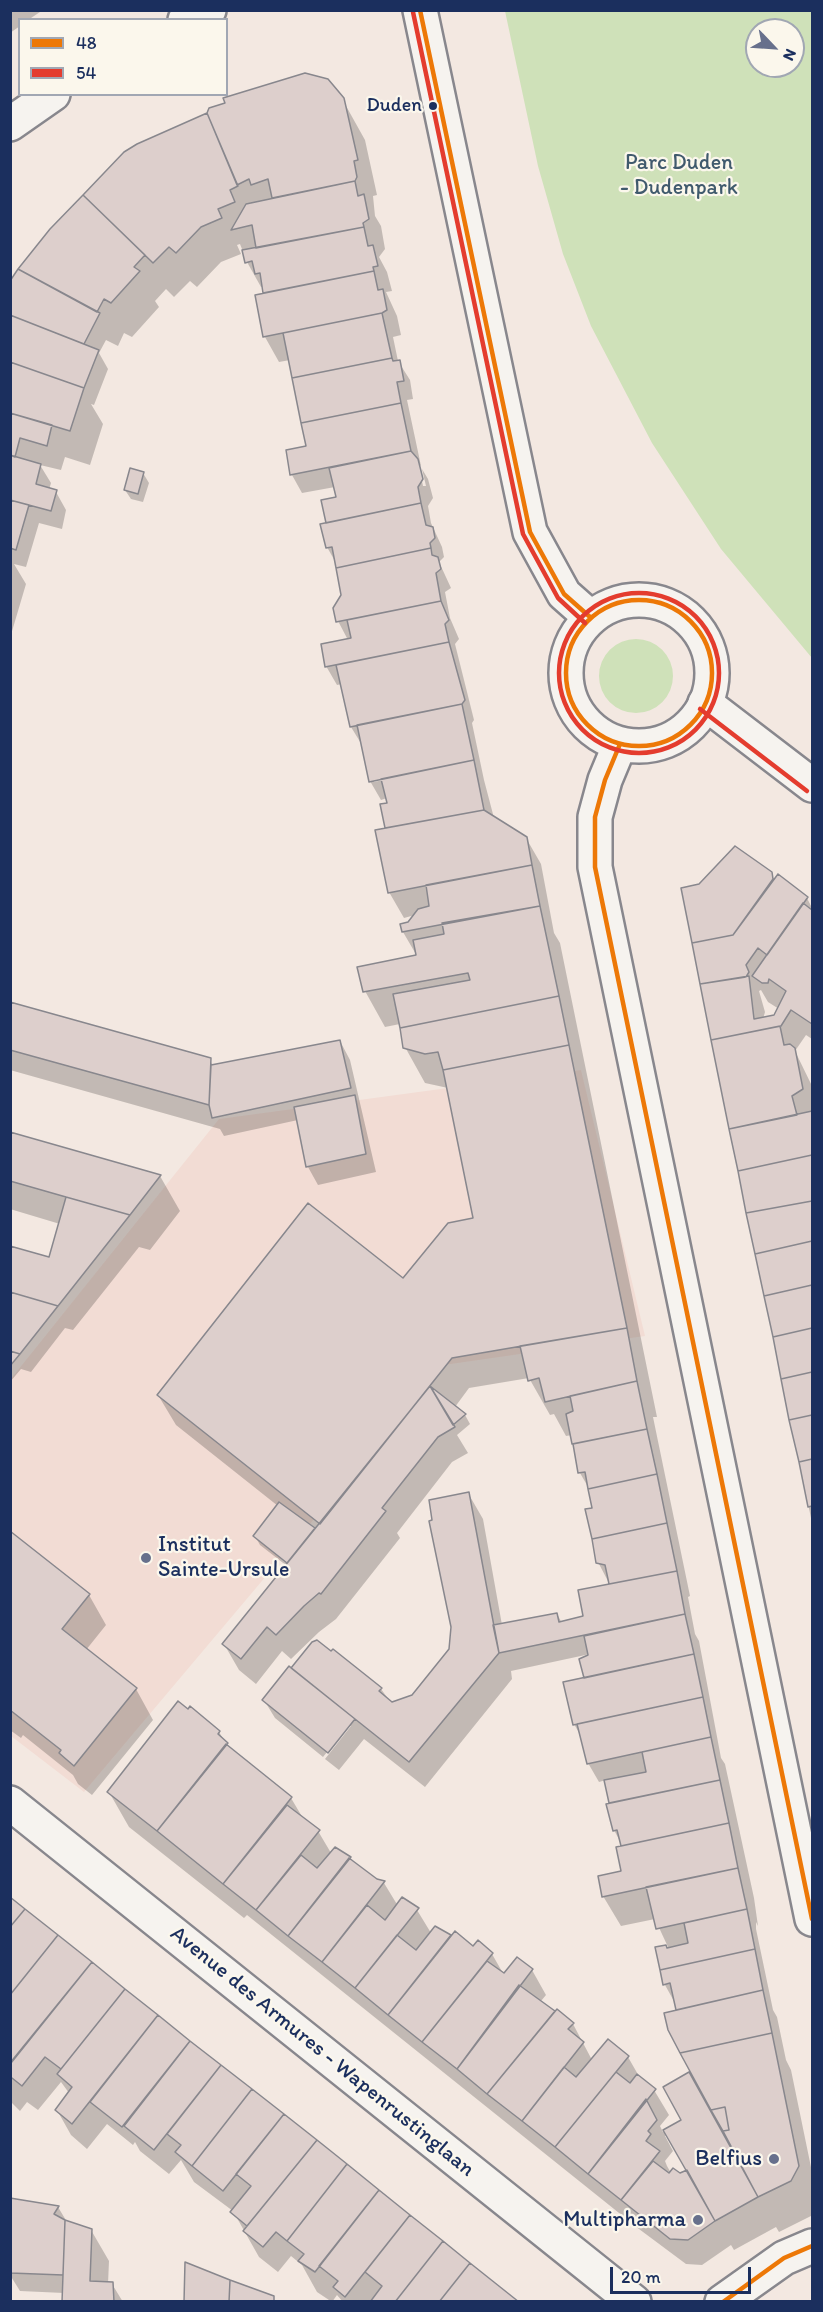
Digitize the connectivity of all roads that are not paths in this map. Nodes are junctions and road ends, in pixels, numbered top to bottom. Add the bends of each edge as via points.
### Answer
1 (209, 10) edge
2 (420, 10) edge
3 (190, 18) edge
4 (50, 96) edge
5 (10, 124) edge
6 (590, 617) junction
7 (705, 703) junction
8 (620, 744) junction
9 (813, 785) edge
10 (10, 1803) edge
11 (813, 1919) edge
12 (813, 2246) edge
13 (634, 2301) edge
14 (722, 2301) edge

1 - 3 street
2 - 6 street via 530,532 564,594
4 - 5 street
6 - 7 street via 620,601 653,600 683,613 704,639 712,671
6 - 8 street via 576,634 567,655 566,678 571,700 582,719 599,735
7 - 8 street via 679,734 640,746
7 - 9 street
8 - 11 street via 595,817 595,867
10 - 13 street, Avenue des Armures - Wapenrustinglaan
12 - 14 street via 784,2258

